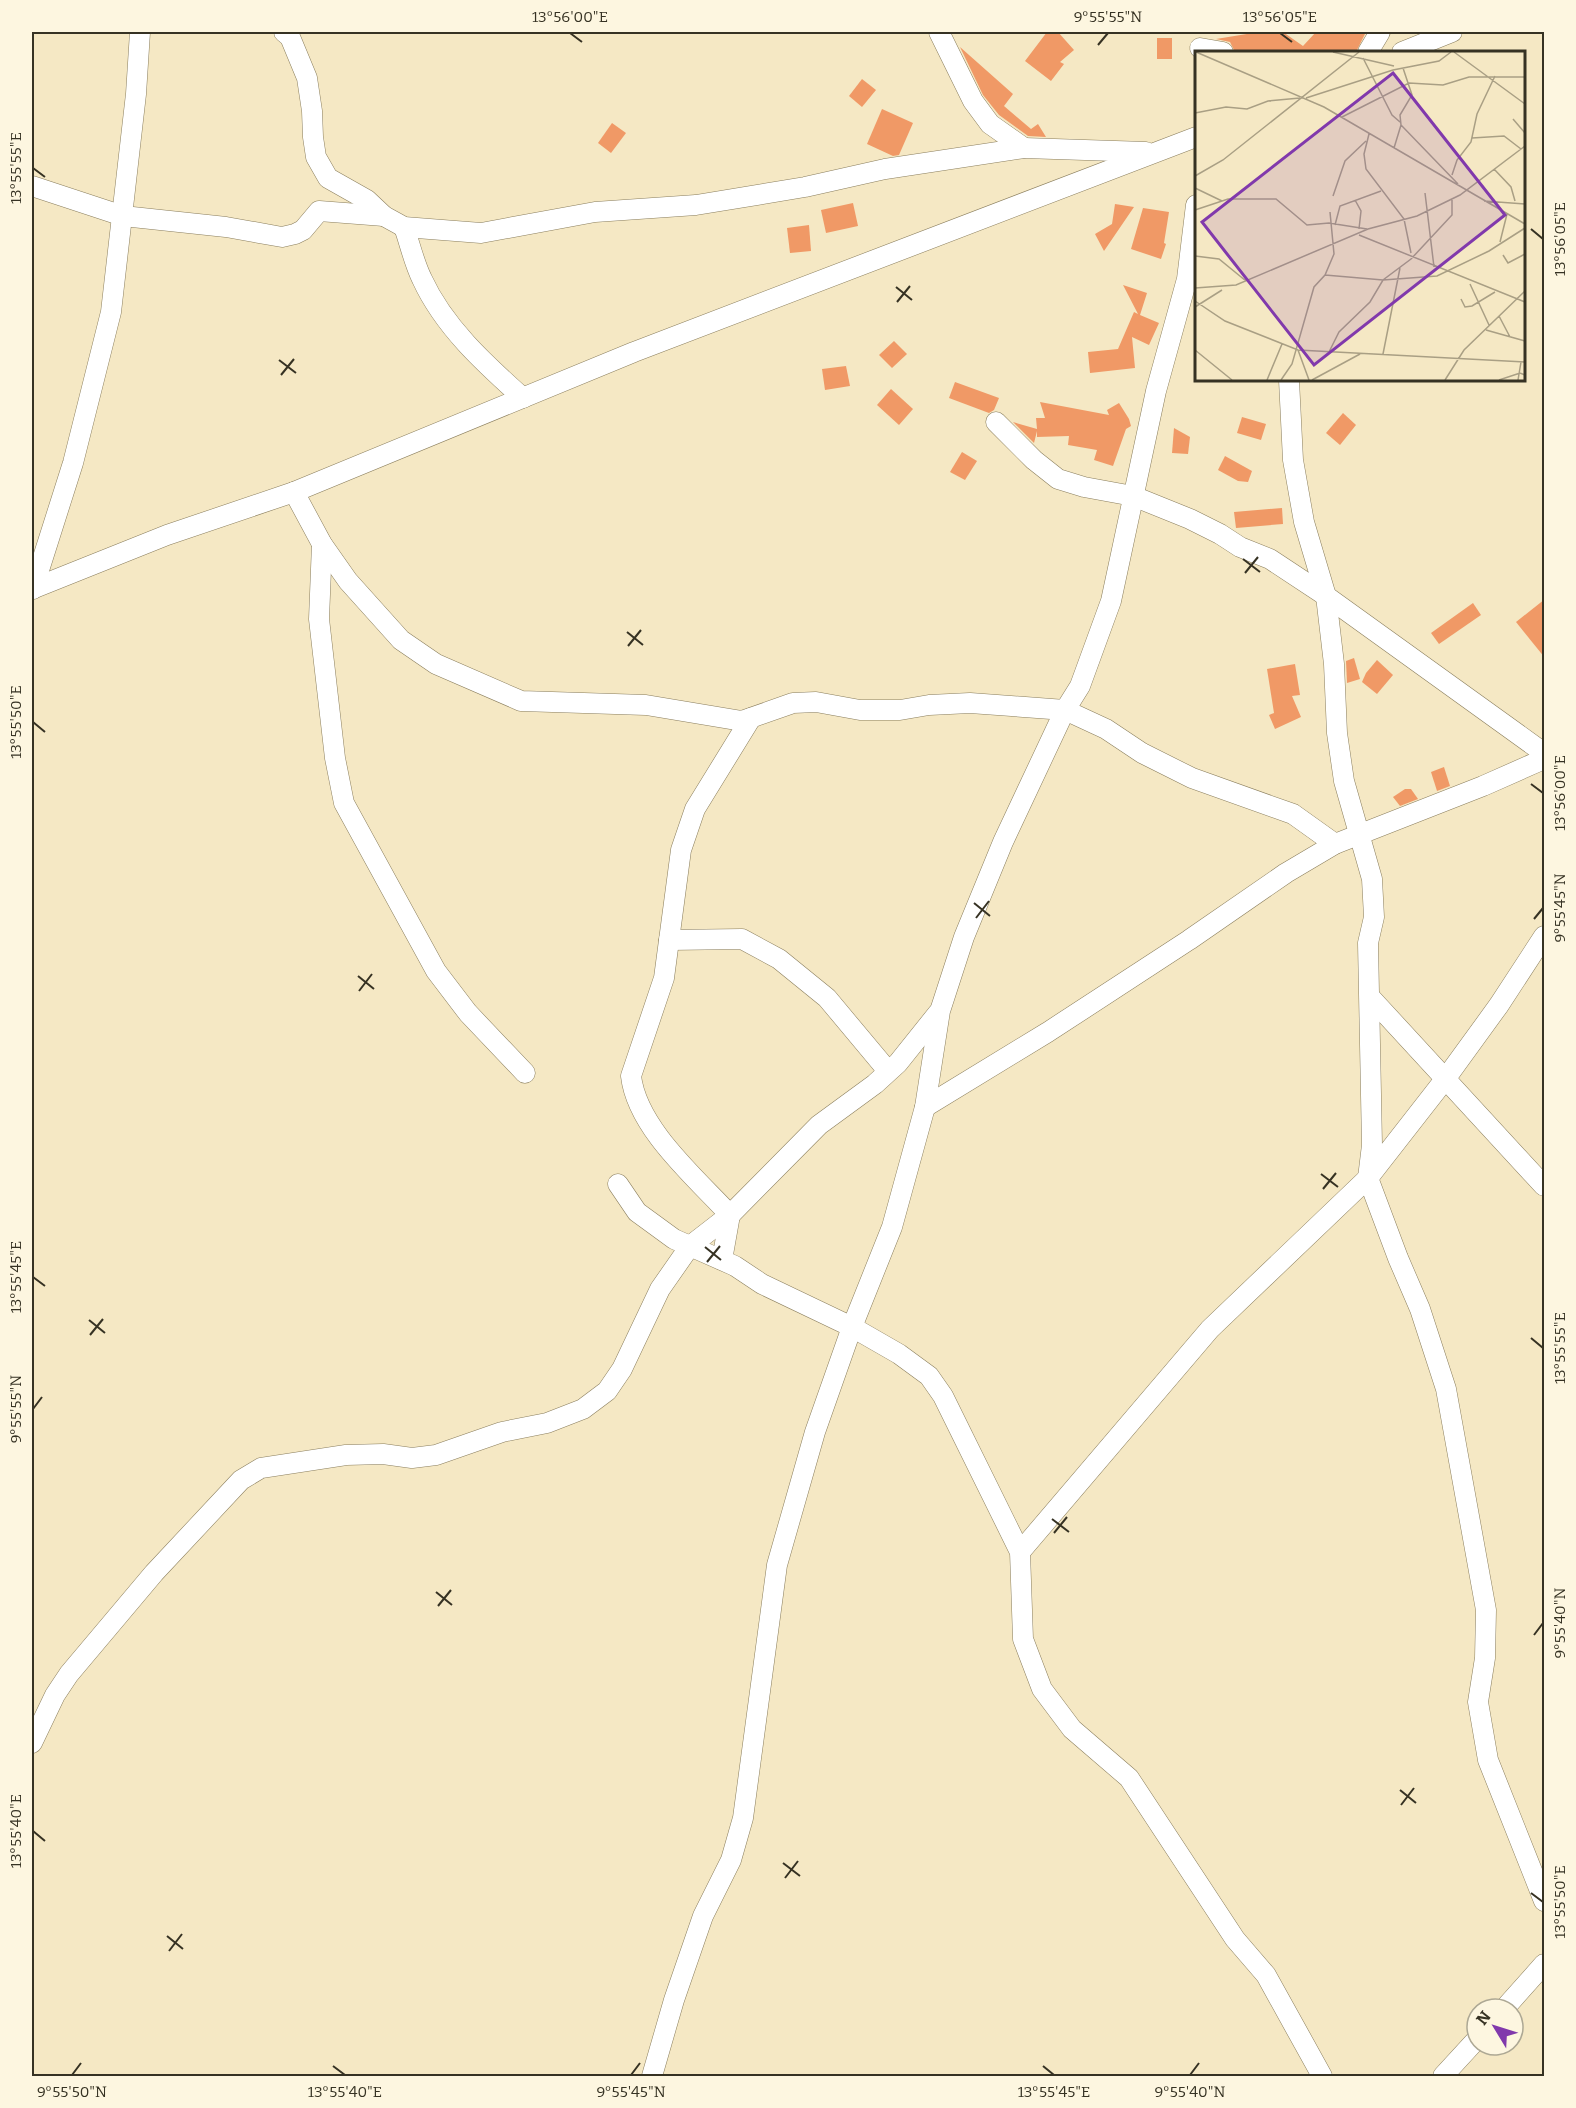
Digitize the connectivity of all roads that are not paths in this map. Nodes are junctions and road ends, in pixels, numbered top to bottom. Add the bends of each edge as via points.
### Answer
1 (140, 32) edge
2 (284, 32) edge
3 (939, 32) edge
4 (1380, 32) edge
5 (1452, 32) edge
6 (1200, 44) edge
7 (1221, 51) edge
8 (1369, 51) edge
9 (1404, 51) edge
10 (1195, 138) edge
11 (1024, 148) junction
12 (1156, 153) junction
13 (32, 186) edge
14 (123, 216) junction
15 (384, 216) junction
16 (404, 227) junction
17 (1195, 236) edge
18 (1192, 282) edge
19 (1289, 381) edge
20 (524, 398) junction
21 (996, 422) dead end
22 (294, 492) junction
23 (1133, 496) junction
24 (322, 544) junction
25 (32, 589) edge
26 (1326, 596) junction
27 (1065, 710) junction
28 (751, 718) junction
29 (1545, 753) edge
30 (1545, 759) edge
31 (1360, 833) junction
32 (1335, 844) junction
33 (1545, 936) edge
34 (669, 940) junction
35 (1370, 997) junction
36 (940, 1011) junction
37 (888, 1071) junction
38 (525, 1073) dead end
39 (1446, 1078) junction
40 (924, 1107) junction
41 (1368, 1178) junction
42 (618, 1184) dead end
43 (1545, 1186) edge
44 (730, 1215) junction
45 (690, 1246) junction
46 (722, 1260) junction
47 (852, 1327) junction
48 (1020, 1552) junction
49 (32, 1743) edge
50 (1545, 1901) edge
51 (1545, 1964) edge
52 (1515, 1997) edge
53 (1465, 2052) edge
54 (652, 2076) edge
55 (1322, 2076) edge
56 (1443, 2076) edge

1 - 14 street
2 - 15 street via 290,37 307,78 316,157 328,178 367,200
3 - 11 street via 973,101 990,124
4 - 8 street
5 - 9 street
6 - 7 street
10 - 12 street
11 - 12 street
11 - 16 street via 885,169 696,205 595,212 481,233
12 - 20 street
13 - 14 street
14 - 15 street via 282,237 303,230 319,211
14 - 25 street via 111,312 73,463
15 - 16 street
16 - 20 street via 422,280 442,311 480,359
17 - 18 street
18 - 23 street via 1156,392
19 - 26 street via 1298,492
20 - 22 street
21 - 23 street via 1058,479
22 - 24 street
22 - 25 street via 167,535
23 - 26 street via 1270,559
23 - 27 street via 1111,601 1080,686
24 - 28 street via 348,581 401,640 436,664 521,701 646,705 742,722
24 - 38 street via 319,619 344,803 436,971 468,1013
26 - 29 street
26 - 31 street via 1337,733 1344,781
27 - 28 street via 970,704 860,710 816,702 793,703
27 - 32 street via 1192,778 1293,814
27 - 36 street via 964,937
28 - 34 street via 695,809 681,850
30 - 31 street
31 - 32 street
31 - 35 street via 1372,879
32 - 40 street via 1010,1056
33 - 39 street
34 - 37 street via 742,939 779,959 827,998
34 - 44 street via 664,978 631,1076 632,1092 651,1130
35 - 39 street
35 - 41 street via 1372,1145
36 - 37 street
36 - 40 street
37 - 44 street via 819,1125
39 - 41 street
39 - 43 street
40 - 47 street via 892,1227
41 - 48 street via 1210,1329
41 - 50 street via 1420,1309 1446,1389 1486,1610 1485,1658 1478,1702 1488,1760
42 - 45 street via 637,1212
44 - 45 street
44 - 46 street
45 - 46 street
45 - 49 street via 660,1289 622,1369 607,1391 583,1409 436,1455 346,1455 261,1468 242,1480 154,1573 69,1674
46 - 47 street via 762,1284
47 - 48 street via 929,1376 944,1396
47 - 54 street via 815,1432 777,1565 743,1818 731,1860 700,1926
48 - 55 street via 1023,1639 1042,1689 1072,1730 1129,1778 1235,1939 1266,1975
51 - 52 street
53 - 56 street

